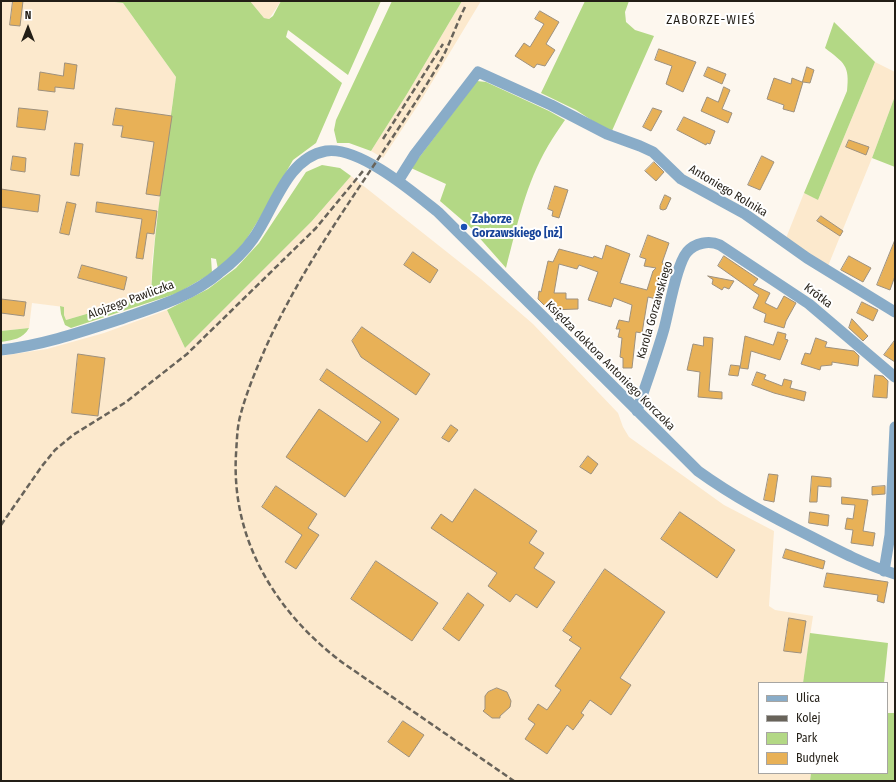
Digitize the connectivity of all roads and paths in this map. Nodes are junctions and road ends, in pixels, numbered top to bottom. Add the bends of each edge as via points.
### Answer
1 (327, 151) joint
2 (398, 181) junction
3 (720, 245) joint
4 (894, 310) edge
5 (1, 350) edge
6 (895, 376) edge
7 (637, 411) junction
8 (895, 427) edge
9 (884, 570) junction
10 (895, 574) edge

1 - 2 street, Księdza doktora Antoniego Korczoka via 354,155
1 - 5 street, Alojzego Pawliczka via 310,157 296,167 254,238 218,275 162,305 47,342
2 - 4 street, Antoniego Rolnika via 415,154 478,72 551,105 591,127 653,152 682,179 745,214 807,258
2 - 7 street, Księdza doktora Antoniego Korczoka via 452,225
3 - 6 street, Krótka via 809,304
3 - 7 street, Karola Gorzawskiego via 706,242 685,254
7 - 9 street, Księdza doktora Antoniego Korczoka via 698,471 730,494 857,560
8 - 9 street via 890,535
9 - 10 street, Księdza doktora Antoniego Korczoka

